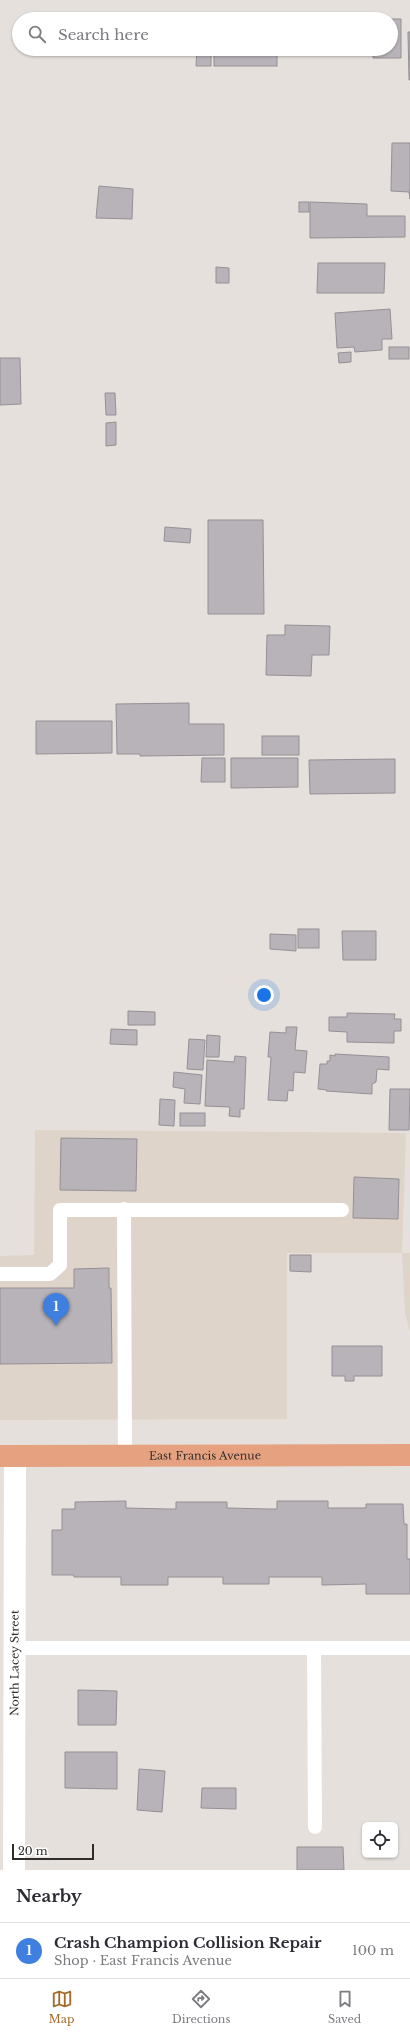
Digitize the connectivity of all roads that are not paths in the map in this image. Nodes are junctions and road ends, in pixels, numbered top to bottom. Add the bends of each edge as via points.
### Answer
1 (124, 1209) junction
2 (342, 1210) dead end
3 (0, 1274) edge
4 (410, 1455) edge
5 (8, 1456) edge
6 (124, 1456) junction
7 (15, 1648) junction
8 (314, 1648) junction
9 (410, 1648) edge
10 (315, 1827) dead end
11 (14, 1870) edge

1 - 2 lane
1 - 3 lane via 60,1210 60,1266 50,1274
1 - 6 lane
4 - 6 main road, East Francis Avenue
5 - 6 main road, East Francis Avenue
5 - 7 street, North Lacey Street
7 - 8 lane
7 - 11 street, North Lacey Street
8 - 9 lane
8 - 10 lane

